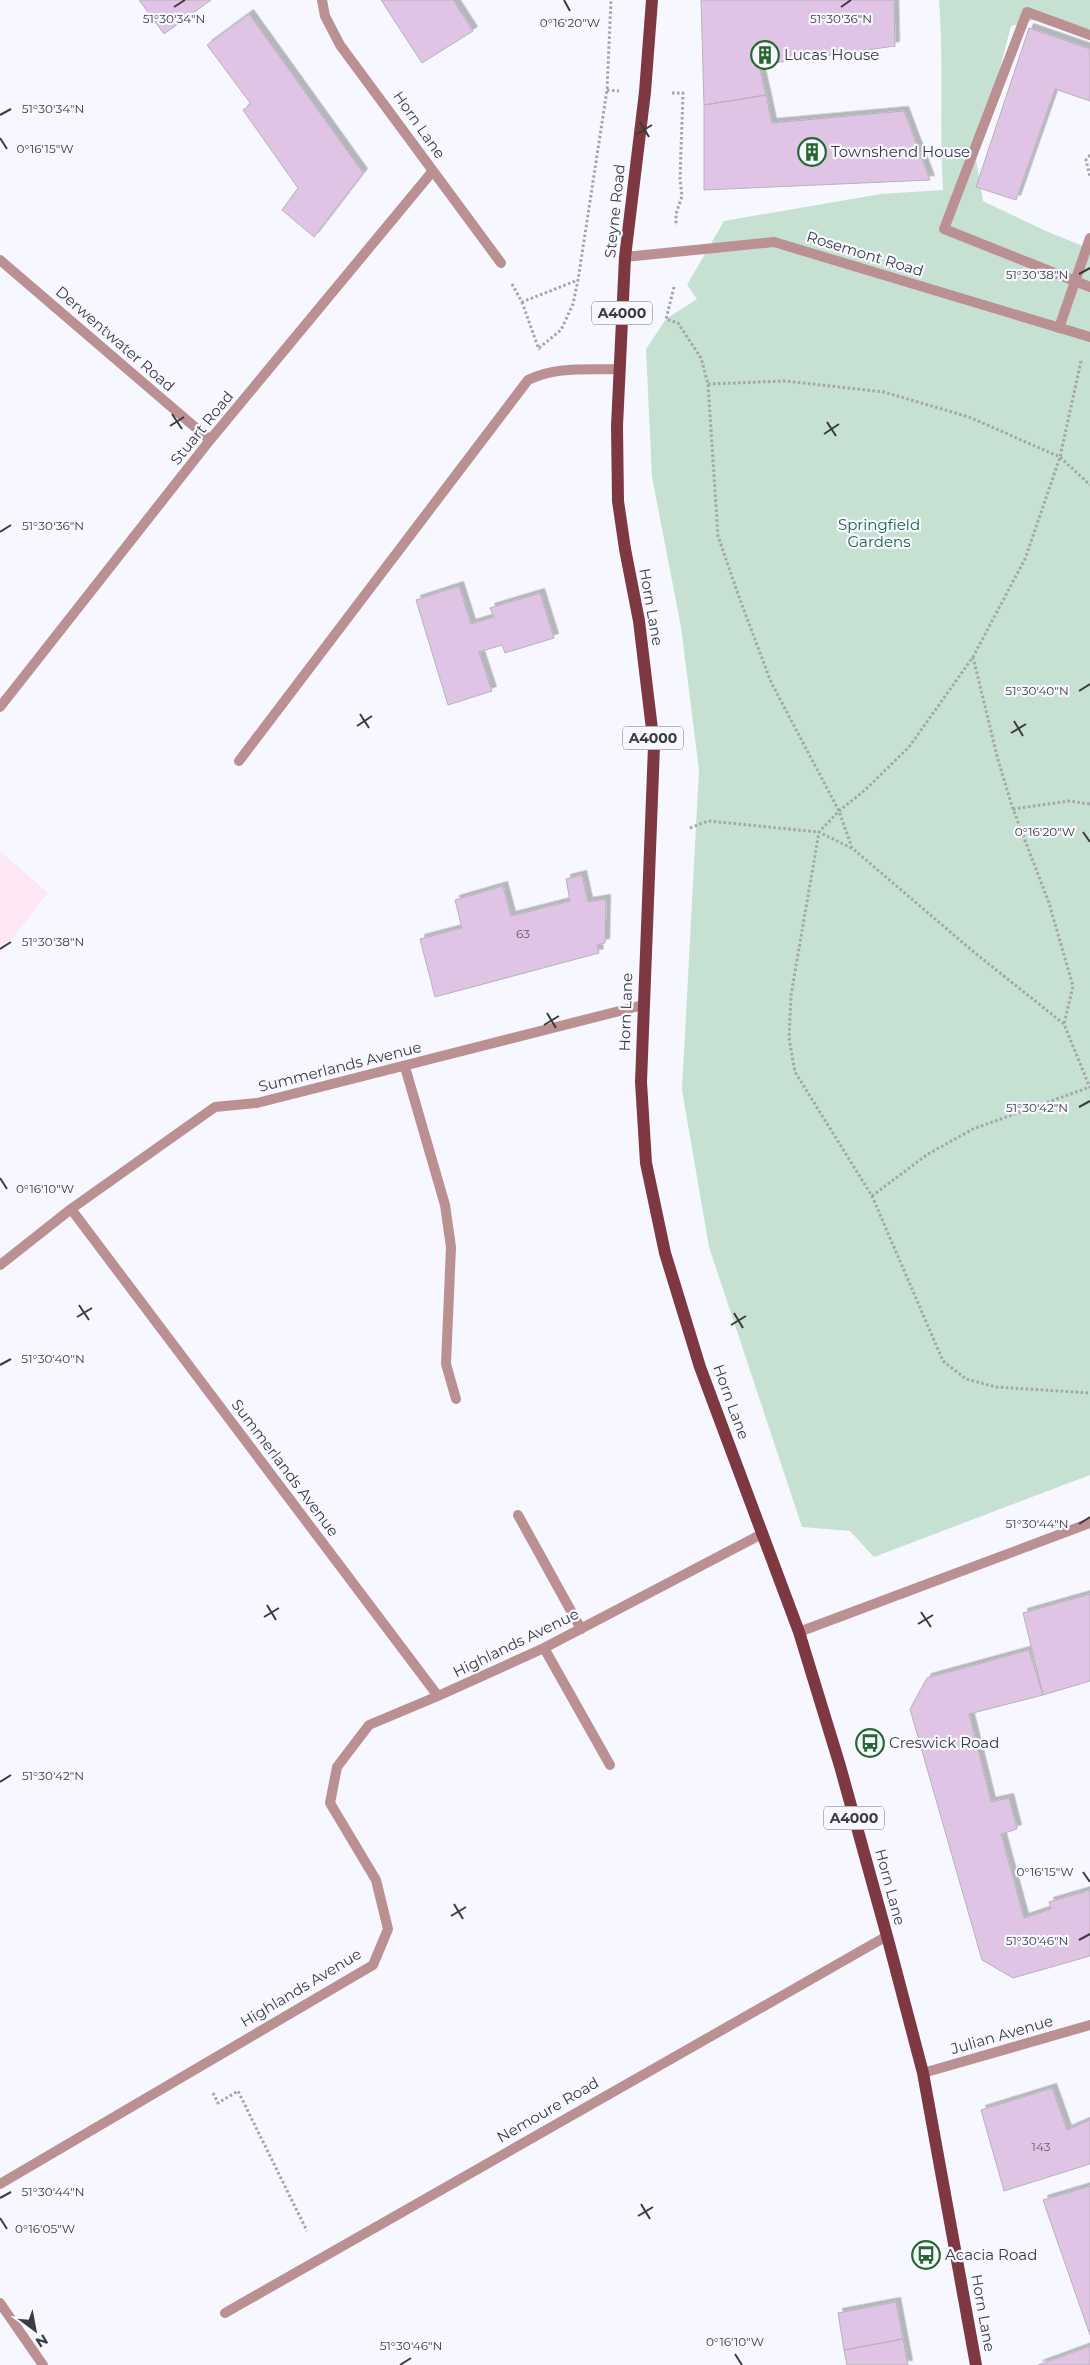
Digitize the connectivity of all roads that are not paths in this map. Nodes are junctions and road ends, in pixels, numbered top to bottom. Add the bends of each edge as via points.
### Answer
1 (322, 0) edge
2 (652, 0) edge
3 (1090, 34) edge
4 (432, 172) junction
5 (1090, 238) edge
6 (625, 257) junction
7 (0, 260) edge
8 (501, 263) road end
9 (1075, 282) junction
10 (1090, 287) edge
11 (1059, 328) junction
12 (1090, 337) edge
13 (618, 369) junction
14 (617, 426) joint
15 (210, 440) junction
16 (0, 707) edge
17 (239, 761) dead end
18 (642, 1005) junction
19 (405, 1067) junction
20 (71, 1209) junction
21 (0, 1265) edge
22 (456, 1399) dead end
23 (518, 1515) dead end
24 (1090, 1523) edge
25 (762, 1534) junction
26 (581, 1629) junction
27 (799, 1632) junction
28 (544, 1648) junction
29 (438, 1696) junction
30 (610, 1765) dead end
31 (887, 1936) junction
32 (1090, 2025) edge
33 (923, 2073) junction
34 (0, 2184) edge
35 (0, 2303) edge
36 (225, 2312) dead end
37 (43, 2365) edge
38 (976, 2365) edge

1 - 4 street, Horn Lane via 340,45
2 - 6 main road, Steyne Road / A4000 via 645,92
3 - 9 street via 1027,12 944,229
4 - 8 street, Horn Lane
4 - 15 street, Stuart Road
5 - 9 street
6 - 11 street, Rosemont Road via 774,242
6 - 13 main road, Steyne Road / A4000
7 - 15 street, Derwentwater Road
9 - 10 street
9 - 11 street
11 - 12 street, Rosemont Road
13 - 14 main road, Steyne Road / A4000
13 - 17 street via 546,372 528,380
14 - 18 main road, Horn Lane / A4000 via 618,501 639,621 654,746
15 - 16 street, Stuart Road
18 - 19 street, Summerlands Avenue
18 - 25 main road, Horn Lane / A4000 via 641,1082 646,1163 665,1253 708,1393
19 - 20 street, Summerlands Avenue via 257,1103 215,1107
19 - 22 street via 445,1205 451,1247 446,1364
20 - 21 street, Summerlands Avenue
20 - 29 street, Summerlands Avenue
23 - 26 street
24 - 27 street
25 - 26 street, Highlands Avenue
25 - 27 main road, Horn Lane / A4000
26 - 28 street, Highlands Avenue
27 - 31 main road, Horn Lane / A4000
28 - 29 street, Highlands Avenue
28 - 30 street
29 - 34 street, Highlands Avenue via 369,1725 337,1767 330,1803 376,1880 388,1928 372,1965
31 - 33 main road, Horn Lane / A4000
31 - 36 street, Nemoure Road
32 - 33 street, Julian Avenue
33 - 38 main road, Horn Lane / A4000
35 - 37 street

